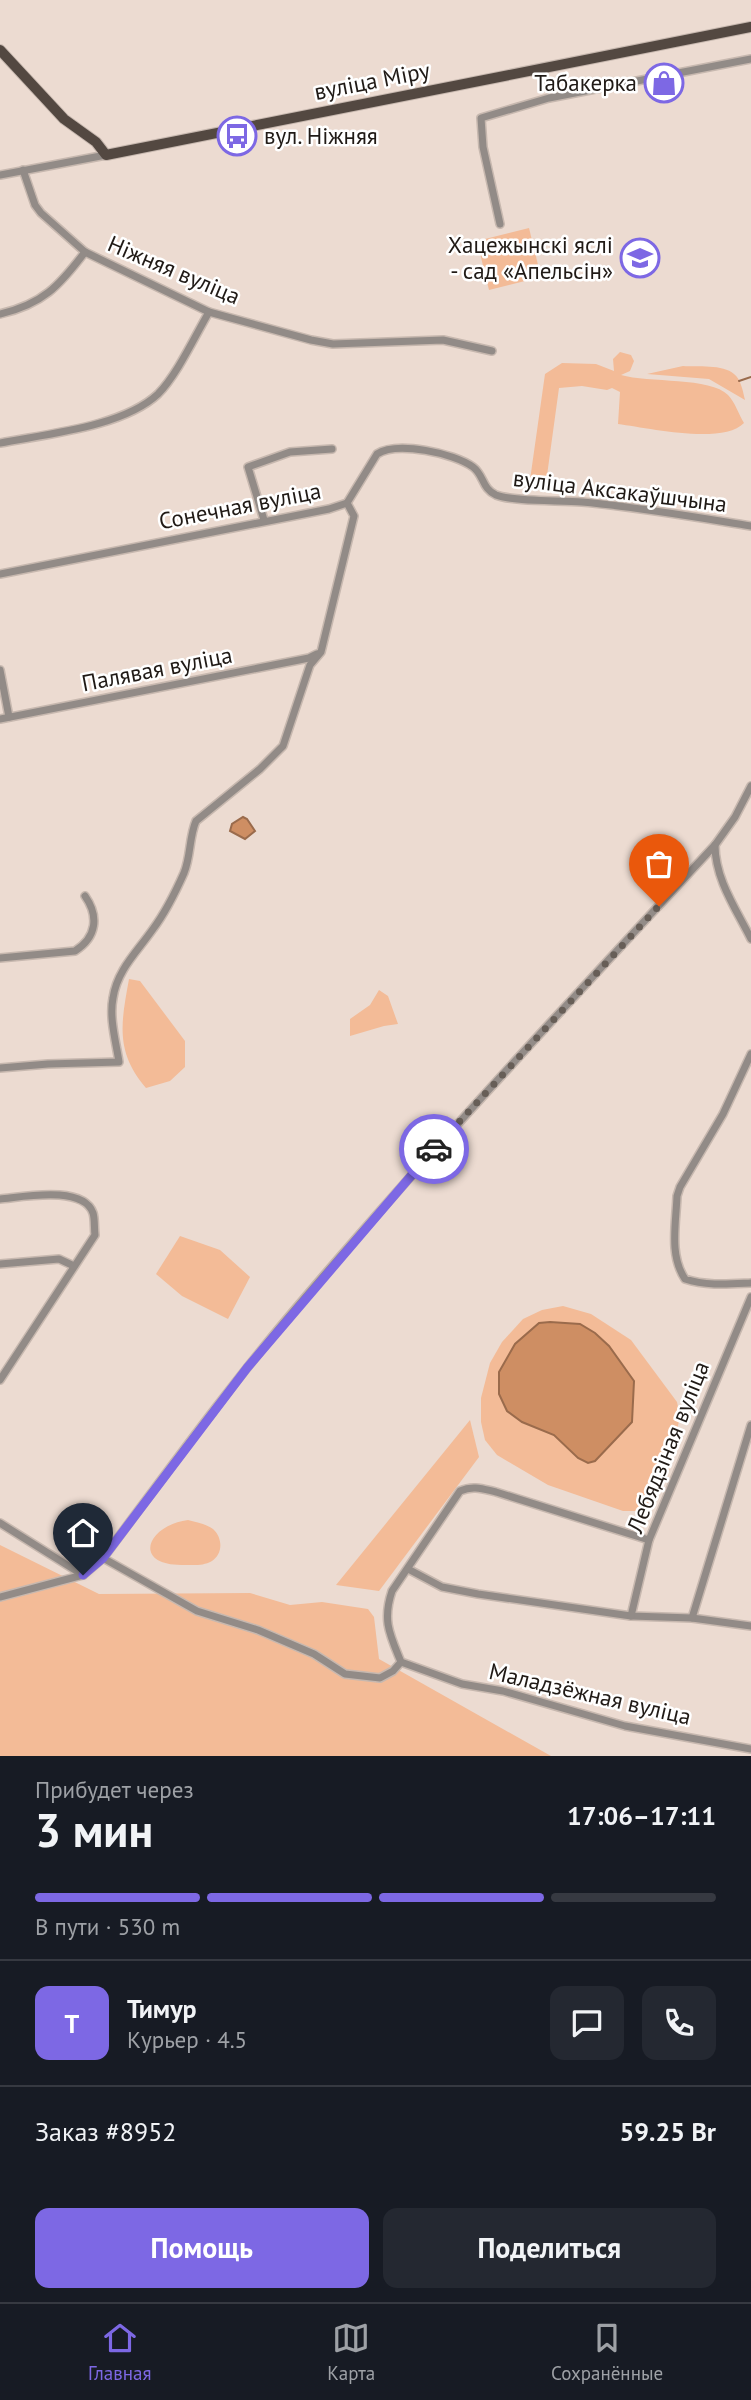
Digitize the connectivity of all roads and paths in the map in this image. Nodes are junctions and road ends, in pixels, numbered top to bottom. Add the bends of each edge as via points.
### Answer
1 (751, 27) edge
2 (0, 50) edge
3 (751, 59) edge
4 (106, 155) junction
5 (23, 170) junction
6 (0, 175) edge
7 (500, 224) dead end
8 (85, 252) junction
9 (209, 312) junction
10 (0, 314) edge
11 (492, 351) dead end
12 (0, 443) edge
13 (332, 449) dead end
14 (486, 489) joint
15 (346, 503) junction
16 (264, 520) junction
17 (751, 526) edge
18 (0, 575) edge
19 (321, 652) junction
20 (0, 670) edge
21 (9, 717) junction
22 (0, 719) edge
23 (751, 786) edge
24 (716, 845) junction
25 (85, 895) dead end
26 (751, 939) edge
27 (0, 958) edge
28 (751, 1054) edge
29 (0, 1069) edge
30 (0, 1199) edge
31 (0, 1264) edge
32 (74, 1266) junction
33 (751, 1283) edge
34 (751, 1297) edge
35 (0, 1380) edge
36 (751, 1425) edge
37 (0, 1523) edge
38 (649, 1540) junction
39 (103, 1558) junction
40 (408, 1569) junction
41 (83, 1575) junction
42 (0, 1597) edge
43 (631, 1616) junction
44 (692, 1618) junction
45 (751, 1626) edge
46 (401, 1662) junction
47 (751, 1749) edge

1 - 4 main road, вуліца Міру
2 - 4 main road via 64,119
3 - 7 street via 549,98 481,118
4 - 5 street, вуліца Міру
5 - 6 street, вуліца Міру
5 - 8 street, Ніжняя вуліца via 41,213
8 - 9 street, Ніжняя вуліца
8 - 10 street via 47,295
9 - 11 street, Ніжняя вуліца via 333,344 443,340
9 - 12 street via 159,393 139,407 109,421
13 - 16 street via 290,452 248,467
14 - 15 street, Сонечная вуліца via 476,469 458,458 395,448 377,454
14 - 17 street, вуліца Аксакаўшчына via 501,496 582,502
15 - 16 street, Сонечная вуліца
15 - 19 street via 354,516
16 - 18 street, Сонечная вуліца
19 - 21 street, Палявая вуліца
19 - 29 street via 310,665 283,746 196,821 184,872 155,927 123,967 112,1012 119,1062
20 - 21 street
21 - 22 street, Палявая вуліца
23 - 24 street
24 - 26 street via 719,873
24 - 39 street via 438,1145 305,1298
25 - 27 street via 94,908 92,936 86,944 75,951
28 - 33 street via 723,1114 680,1187 674,1253 685,1279
30 - 32 street via 51,1195 74,1196 86,1202 95,1235
31 - 32 street via 60,1259
32 - 35 street
34 - 38 street, Лебядзіная вуліца
36 - 44 street
37 - 41 street
38 - 40 street via 469,1487 450,1504
38 - 43 street, Лебядзіная вуліца
39 - 41 street
39 - 46 street via 197,1611 314,1654 345,1674 380,1678
40 - 43 street via 442,1587
40 - 46 street via 386,1609
41 - 42 street
43 - 44 street
44 - 45 street
46 - 47 street, Маладзёжная вуліца via 462,1684 625,1726

